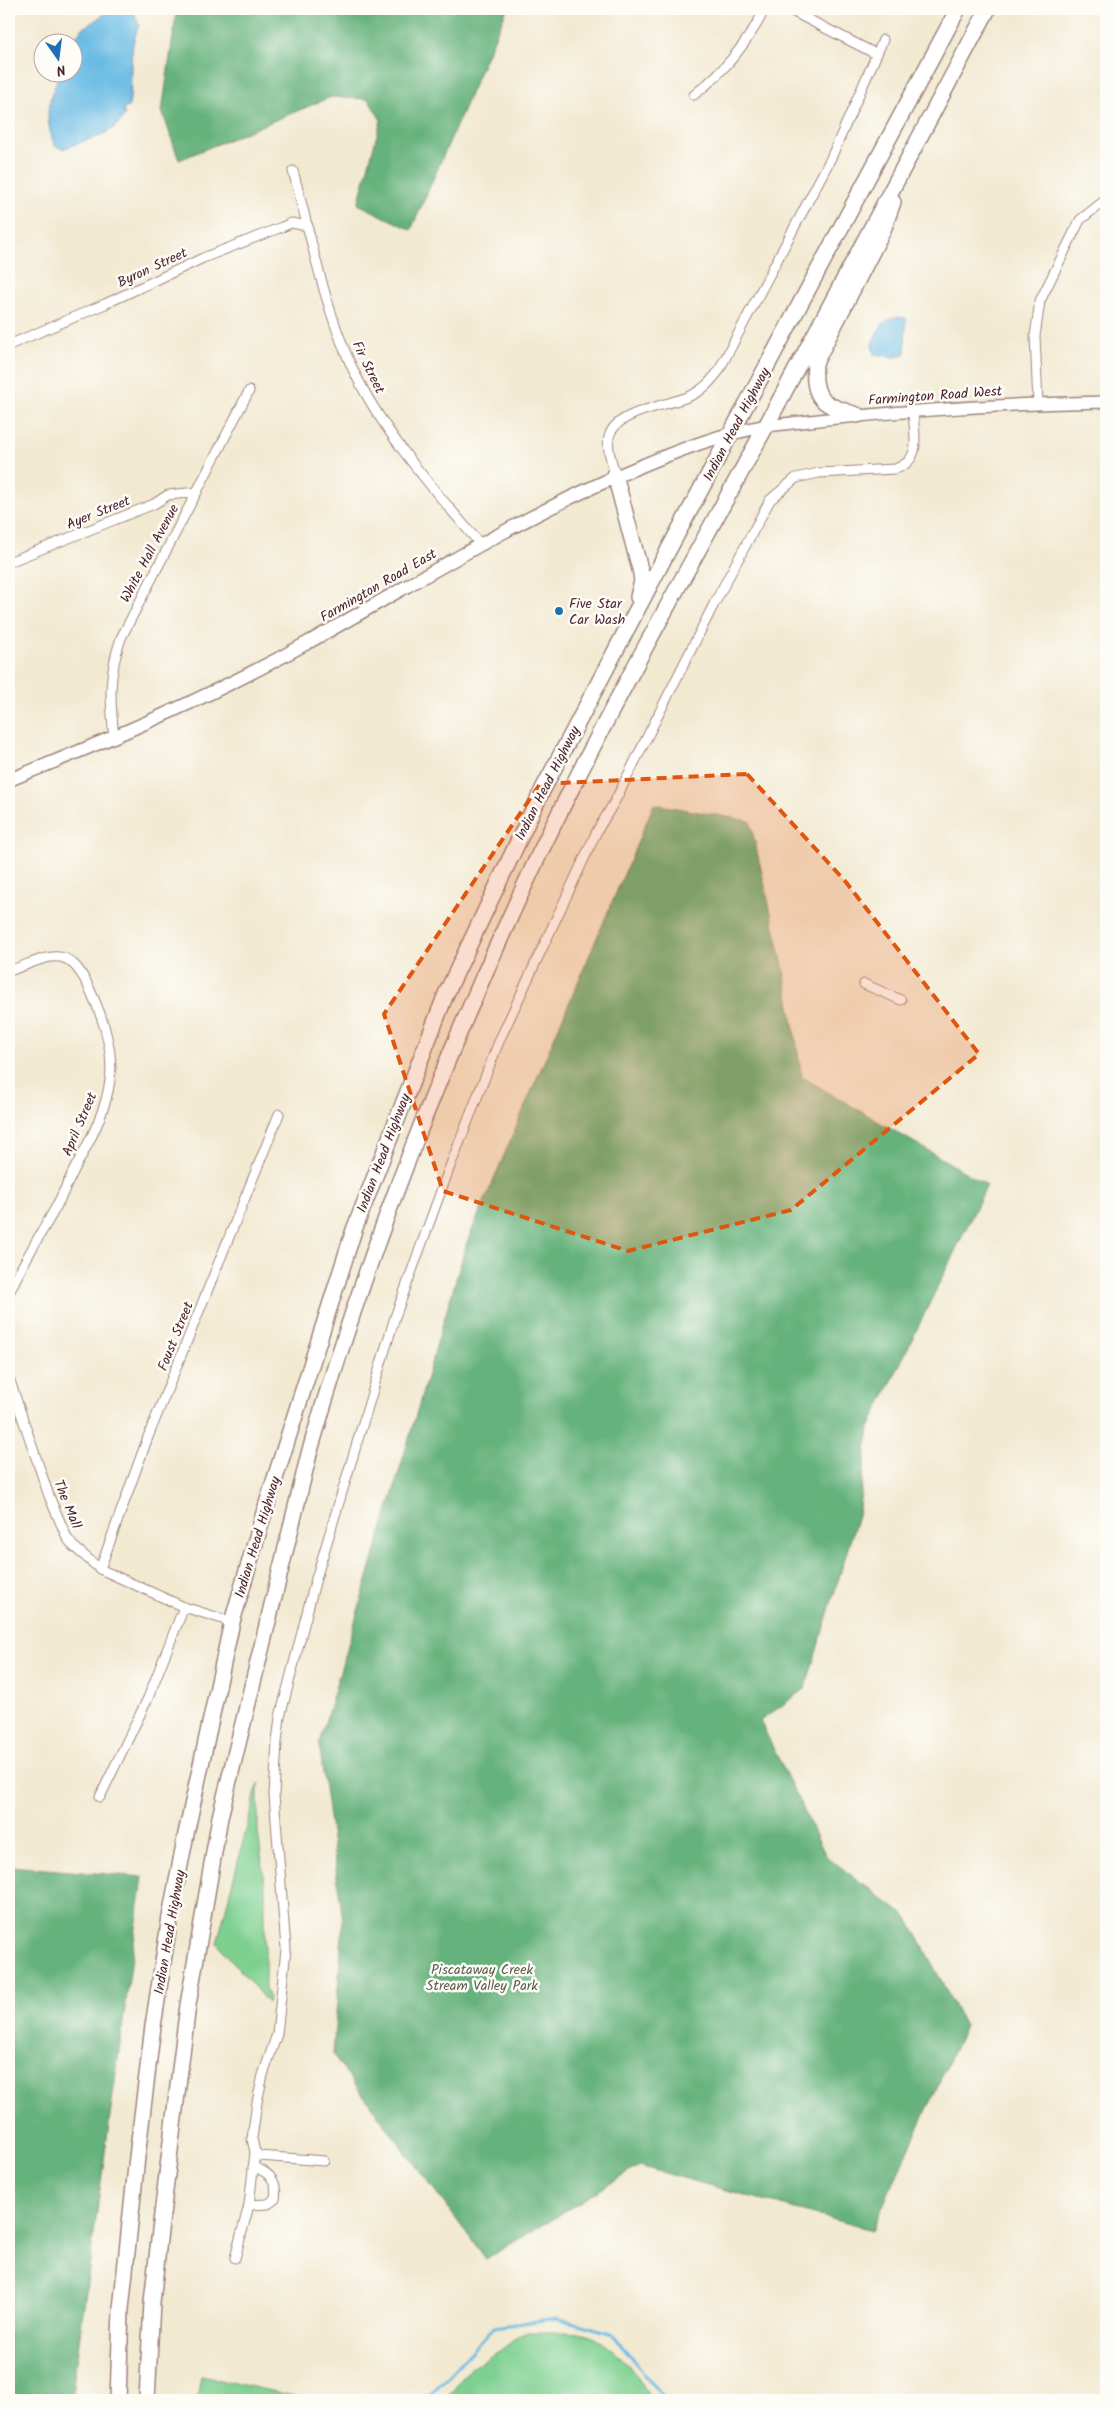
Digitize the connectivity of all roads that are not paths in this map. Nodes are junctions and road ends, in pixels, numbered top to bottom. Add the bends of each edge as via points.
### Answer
1 (764, 9) edge
2 (788, 9) edge
3 (958, 9) edge
4 (988, 9) edge
5 (883, 40) dead end
6 (876, 54) junction
7 (694, 95) dead end
8 (912, 150) junction
9 (293, 171) dead end
10 (1104, 201) dead end
11 (308, 226) junction
12 (9, 344) edge
13 (249, 391) dead end
14 (1106, 402) edge
15 (1038, 404) junction
16 (914, 411) junction
17 (857, 415) junction
18 (766, 426) junction
19 (732, 432) junction
20 (616, 475) junction
21 (197, 492) junction
22 (481, 544) junction
23 (9, 562) edge
24 (614, 656) junction
25 (114, 738) junction
26 (9, 780) edge
27 (9, 972) edge
28 (864, 984) dead end
29 (901, 1000) dead end
30 (279, 1114) dead end
31 (9, 1293) edge
32 (9, 1378) edge
33 (100, 1569) junction
34 (184, 1607) junction
35 (232, 1622) junction
36 (100, 1797) dead end
37 (255, 2152) junction
38 (324, 2161) dead end
39 (253, 2167) junction
40 (248, 2205) junction
41 (235, 2258) dead end
42 (118, 2400) edge
43 (147, 2400) edge

1 - 7 street via 733,58
2 - 6 street
3 - 19 highway, Indian Head Highway
4 - 8 highway, Indian Head Highway
5 - 6 street
6 - 20 street via 828,166 718,372 691,395 631,415 614,427 608,446
8 - 17 highway via 883,230 815,363 814,380 821,398 830,407
8 - 18 highway, Indian Head Highway
9 - 11 street, Fir Street
10 - 15 street via 1080,220 1040,301 1035,336
11 - 12 street, Byron Street via 291,223
11 - 22 street, Fir Street via 325,297 361,386 415,467
13 - 21 street, White Hall Avenue
14 - 15 street, Farmington Road West
15 - 16 street, Farmington Road West
16 - 17 street, Farmington Road West
16 - 37 street via 913,458 906,465 895,469 819,473 796,478 770,500 593,840 500,1040 445,1178 395,1317 365,1413 315,1582 280,1717 274,1794 286,1949 277,2034 257,2102 252,2139
17 - 18 street, Farmington Road West
18 - 19 main road, Farmington Road East
18 - 43 highway, Indian Head Highway via 638,662 536,860 481,982 389,1211 326,1397 220,1818 188,2005 152,2302
19 - 20 main road, Farmington Road East
19 - 24 highway, Indian Head Highway
20 - 22 main road, Farmington Road East
20 - 24 highway via 642,581
21 - 23 street, Ayer Street via 168,495 154,504
21 - 25 street, White Hall Avenue via 130,617 112,663 110,692
22 - 25 main road, Farmington Road East via 247,677
24 - 35 highway, Indian Head Highway via 497,883 424,1048 354,1230
25 - 26 main road, Farmington Road East
27 - 31 street, April Street via 56,956 70,959 85,979 96,1004 108,1041 111,1067 103,1110 86,1148
28 - 29 street
30 - 33 street, Foust Street via 152,1429
32 - 33 street, The Mall via 49,1496 67,1538 81,1555
33 - 34 street, The Mall
34 - 35 street, The Mall
34 - 36 street via 148,1698
35 - 42 highway, Indian Head Highway via 182,1852 153,2026 121,2309
37 - 38 street via 260,2156
37 - 39 street
39 - 40 street
39 - 40 street via 273,2178 277,2191 275,2199 268,2204
40 - 41 street

